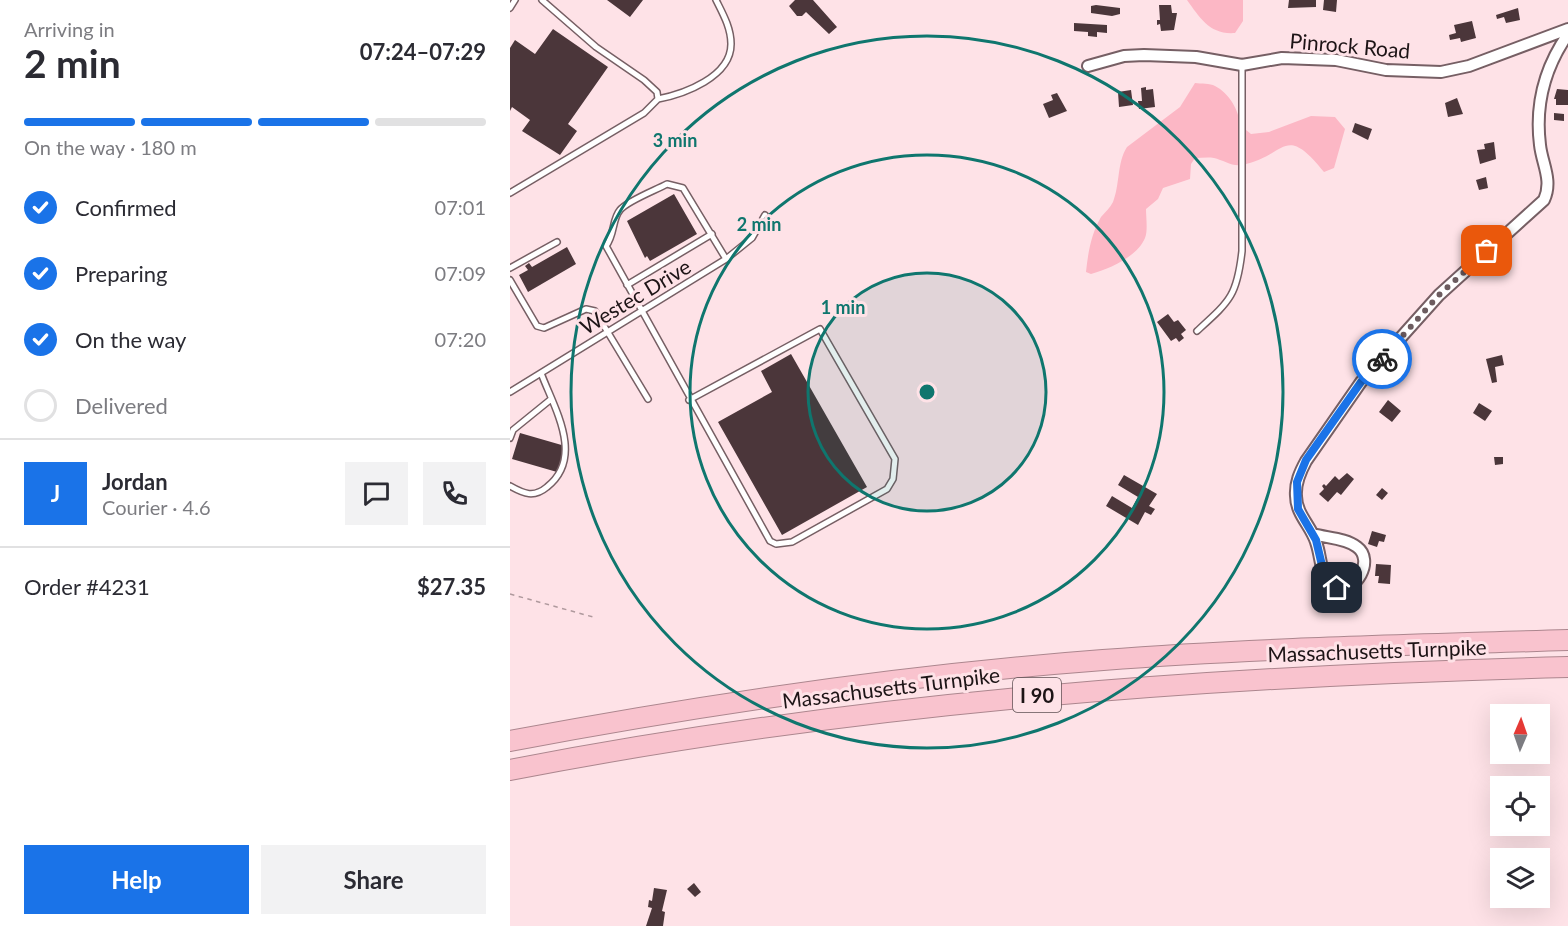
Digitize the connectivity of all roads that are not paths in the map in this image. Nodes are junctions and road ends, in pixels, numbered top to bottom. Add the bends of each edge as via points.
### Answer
1 (515, 0) edge
2 (542, 0) edge
3 (717, 0) edge
4 (510, 8) edge
5 (1568, 29) edge
6 (1568, 34) edge
7 (1242, 65) junction
8 (1088, 66) dead end
9 (658, 99) junction
10 (510, 194) edge
11 (765, 215) dead end
12 (712, 234) junction
13 (557, 242) dead end
14 (726, 259) junction
15 (510, 268) edge
16 (510, 280) edge
17 (627, 285) junction
18 (641, 312) junction
19 (1197, 331) dead end
20 (608, 332) junction
21 (541, 373) junction
22 (510, 392) edge
23 (648, 399) dead end
24 (550, 400) junction
25 (689, 400) junction
26 (510, 438) edge
27 (510, 486) edge
28 (1312, 534) junction
29 (1568, 640) edge
30 (1568, 667) edge
31 (510, 741) edge
32 (510, 770) edge

1 - 4 lane
2 - 9 lane via 596,47 644,80
3 - 9 lane via 732,46 723,68 675,95
5 - 7 street, Pinrock Road via 1469,66 1441,72 1386,70 1357,62 1316,59 1273,59
6 - 28 street via 1551,62 1542,95 1540,140 1548,184 1544,200 1439,295 1361,382 1306,460 1297,482 1296,502
7 - 8 street, Pinrock Road via 1196,57 1138,55
7 - 19 lane via 1239,279 1232,296
9 - 10 lane via 644,113
11 - 14 lane, Westec Drive via 753,238
12 - 14 lane
12 - 17 lane
12 - 17 lane via 683,188 668,184 620,209 614,235 606,246
13 - 15 lane
14 - 18 lane, Westec Drive
16 - 20 lane via 537,326 544,328 586,309 594,311
17 - 18 lane
18 - 20 lane, Westec Drive
18 - 25 lane
20 - 21 lane, Westec Drive
20 - 23 lane
21 - 22 lane, Westec Drive
21 - 24 lane
24 - 26 lane via 513,430
24 - 27 lane via 567,442 558,479 539,493 526,494
25 - 25 lane via 770,541 776,544 792,542 887,489 893,479 896,459 820,329
28 - 28 street via 1358,547 1365,565 1357,579 1341,588 1330,583
29 - 31 highway, Massachusetts Turnpike / I 90 via 1255,650 1079,662 785,696
30 - 32 highway, Massachusetts Turnpike / I 90 via 1251,678 1015,696 702,735

